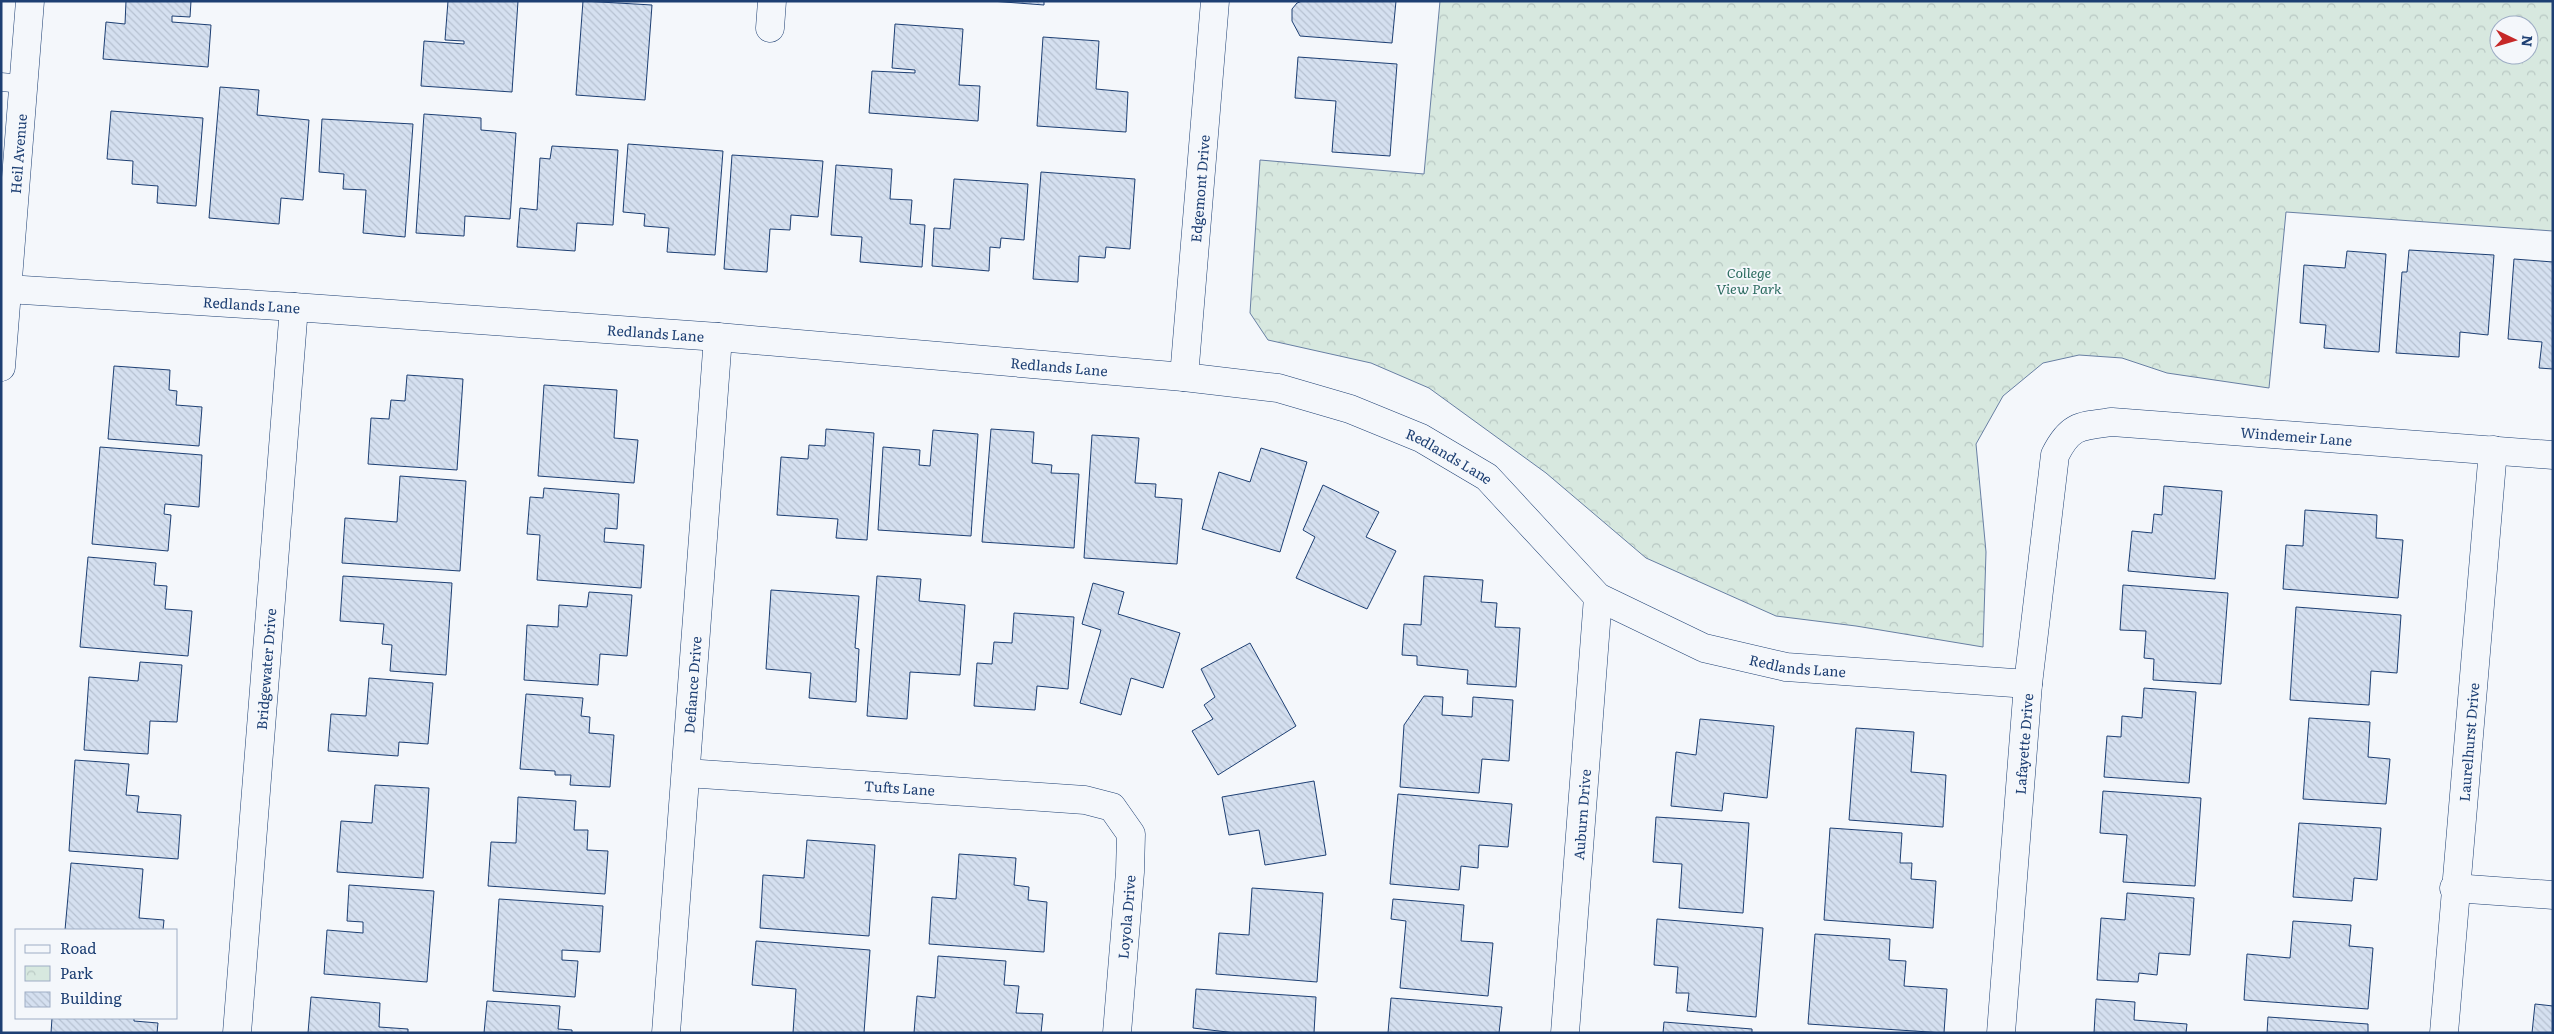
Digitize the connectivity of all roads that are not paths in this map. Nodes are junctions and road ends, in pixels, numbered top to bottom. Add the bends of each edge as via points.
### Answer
1 (30, 1) edge
2 (1215, 1) edge
3 (13, 83) edge
4 (7, 289) junction
5 (294, 307) junction
6 (718, 337) junction
7 (1, 367) edge
8 (1184, 377) junction
9 (2493, 450) junction
10 (2553, 455) edge
11 (2055, 456) joint
12 (1598, 597) junction
13 (2028, 684) junction
14 (686, 773) junction
15 (1112, 807) joint
16 (2454, 888) junction
17 (2553, 895) edge
18 (237, 1033) edge
19 (666, 1033) edge
20 (1117, 1033) edge
21 (1565, 1033) edge
22 (2001, 1033) edge
23 (2444, 1033) edge

1 - 3 street, Heil Avenue
2 - 8 street, Edgemont Drive
3 - 4 street, Heil Avenue
4 - 5 street, Redlands Lane
4 - 7 street, Heil Avenue
5 - 6 street, Redlands Lane
5 - 18 street, Bridgewater Drive
6 - 8 street, Redlands Lane
6 - 14 street, Defiance Drive
8 - 12 street, Redlands Lane via 1278,388 1350,409 1421,438 1487,477
9 - 10 street, Windemeir Lane
9 - 11 street, Windemeir Lane via 2112,422 2081,426 2064,436
9 - 16 street, Laurelhurst Drive
11 - 13 street, Lafayette Drive
12 - 13 street, Redlands Lane via 1704,648 1786,668
12 - 21 street, Auburn Drive
13 - 22 street, Lafayette Drive
14 - 15 street, Tufts Lane via 1084,800
14 - 19 street, Defiance Drive
15 - 20 street, Loyola Drive via 1131,834
16 - 17 street
16 - 23 street, Laurelhurst Drive

